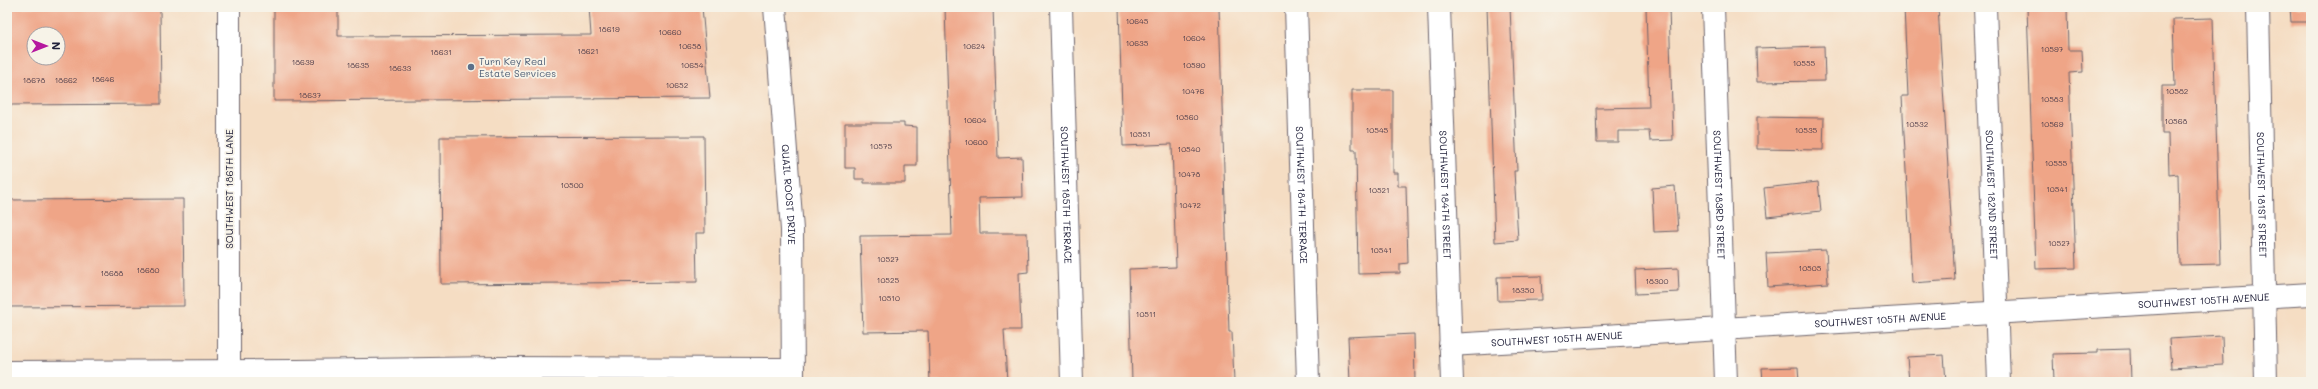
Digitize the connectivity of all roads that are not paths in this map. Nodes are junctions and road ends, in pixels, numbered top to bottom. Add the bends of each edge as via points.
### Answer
1 (229, 7) edge
2 (775, 7) edge
3 (1060, 7) edge
4 (1296, 7) edge
5 (1439, 7) edge
6 (1713, 7) edge
7 (1985, 7) edge
8 (2258, 7) edge
9 (2311, 294) edge
10 (2264, 297) junction
11 (1996, 313) junction
12 (1724, 328) junction
13 (1450, 345) junction
14 (229, 371) junction
15 (7, 372) edge
16 (498, 375) edge
17 (793, 375) edge
18 (98, 377) edge
19 (297, 377) edge
20 (1072, 382) edge
21 (1308, 382) edge
22 (1452, 382) edge
23 (1726, 382) edge
24 (1998, 382) edge
25 (2266, 382) edge

1 - 14 street, SOUTHWEST 186TH LANE
2 - 17 street, QUAIL ROOST DRIVE via 792,230
3 - 20 street, SOUTHWEST 185TH TERRACE
4 - 21 street, SOUTHWEST 184TH TERRACE
5 - 13 street, SOUTHWEST 184TH STREET
6 - 12 street, SOUTHWEST 183RD STREET
7 - 11 street, SOUTHWEST 182ND STREET
8 - 10 street, SOUTHWEST 181ST STREET
9 - 10 street, SOUTHWEST 105TH AVENUE
10 - 11 street, SOUTHWEST 105TH AVENUE
10 - 25 street, SOUTHWEST 181ST STREET
11 - 12 street, SOUTHWEST 105TH AVENUE
11 - 24 street, SOUTHWEST 182ND STREET
12 - 13 street, SOUTHWEST 105TH AVENUE
12 - 23 street, SOUTHWEST 183RD STREET
13 - 22 street, SOUTHWEST 184TH STREET
14 - 18 street
14 - 19 street
15 - 18 street
16 - 17 street
16 - 19 street

